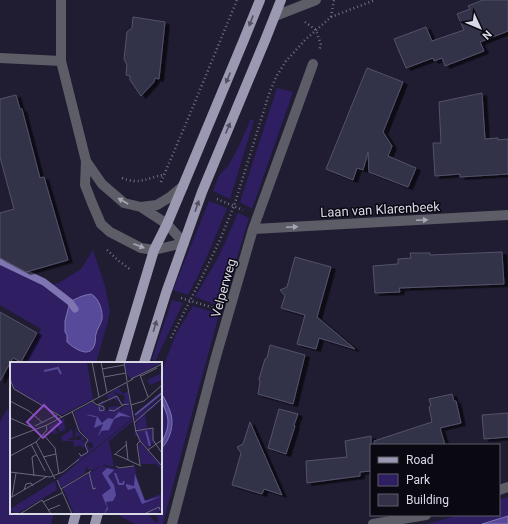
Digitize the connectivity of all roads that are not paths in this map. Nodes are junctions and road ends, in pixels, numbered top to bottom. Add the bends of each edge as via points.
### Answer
1 (61, 0) edge
2 (260, 0) edge
3 (281, 0) edge
4 (316, 0) edge
5 (275, 16) junction
6 (0, 58) edge
7 (61, 60) junction
8 (314, 64) dead end
9 (86, 161) junction
10 (183, 186) junction
11 (140, 207) junction
12 (508, 215) edge
13 (167, 224) junction
14 (253, 229) junction
15 (184, 243) junction
16 (154, 250) junction
17 (120, 362) edge
18 (144, 362) edge
19 (76, 514) edge
20 (98, 514) edge
21 (420, 516) edge
22 (74, 524) edge
23 (95, 524) edge
24 (172, 524) edge
25 (373, 524) edge

1 - 7 street
2 -> 10 main road
3 - 5 main road
4 - 5 street
15 -> 5 main road via 202,192
6 - 7 street
7 - 9 street
8 - 14 street, Velperweg
11 -> 9 street via 124,203 102,184
9 -> 16 street via 85,184 101,224 110,232 141,248
10 - 11 street via 157,205
10 - 13 main road
11 - 13 street
14 -> 12 street, Laan van Klarenbeek
13 - 15 street
13 - 16 main road
14 - 24 street, Velperweg
15 - 16 street
18 -> 15 main road
16 - 17 main road
19 - 22 main road
20 - 23 main road
21 - 25 street

